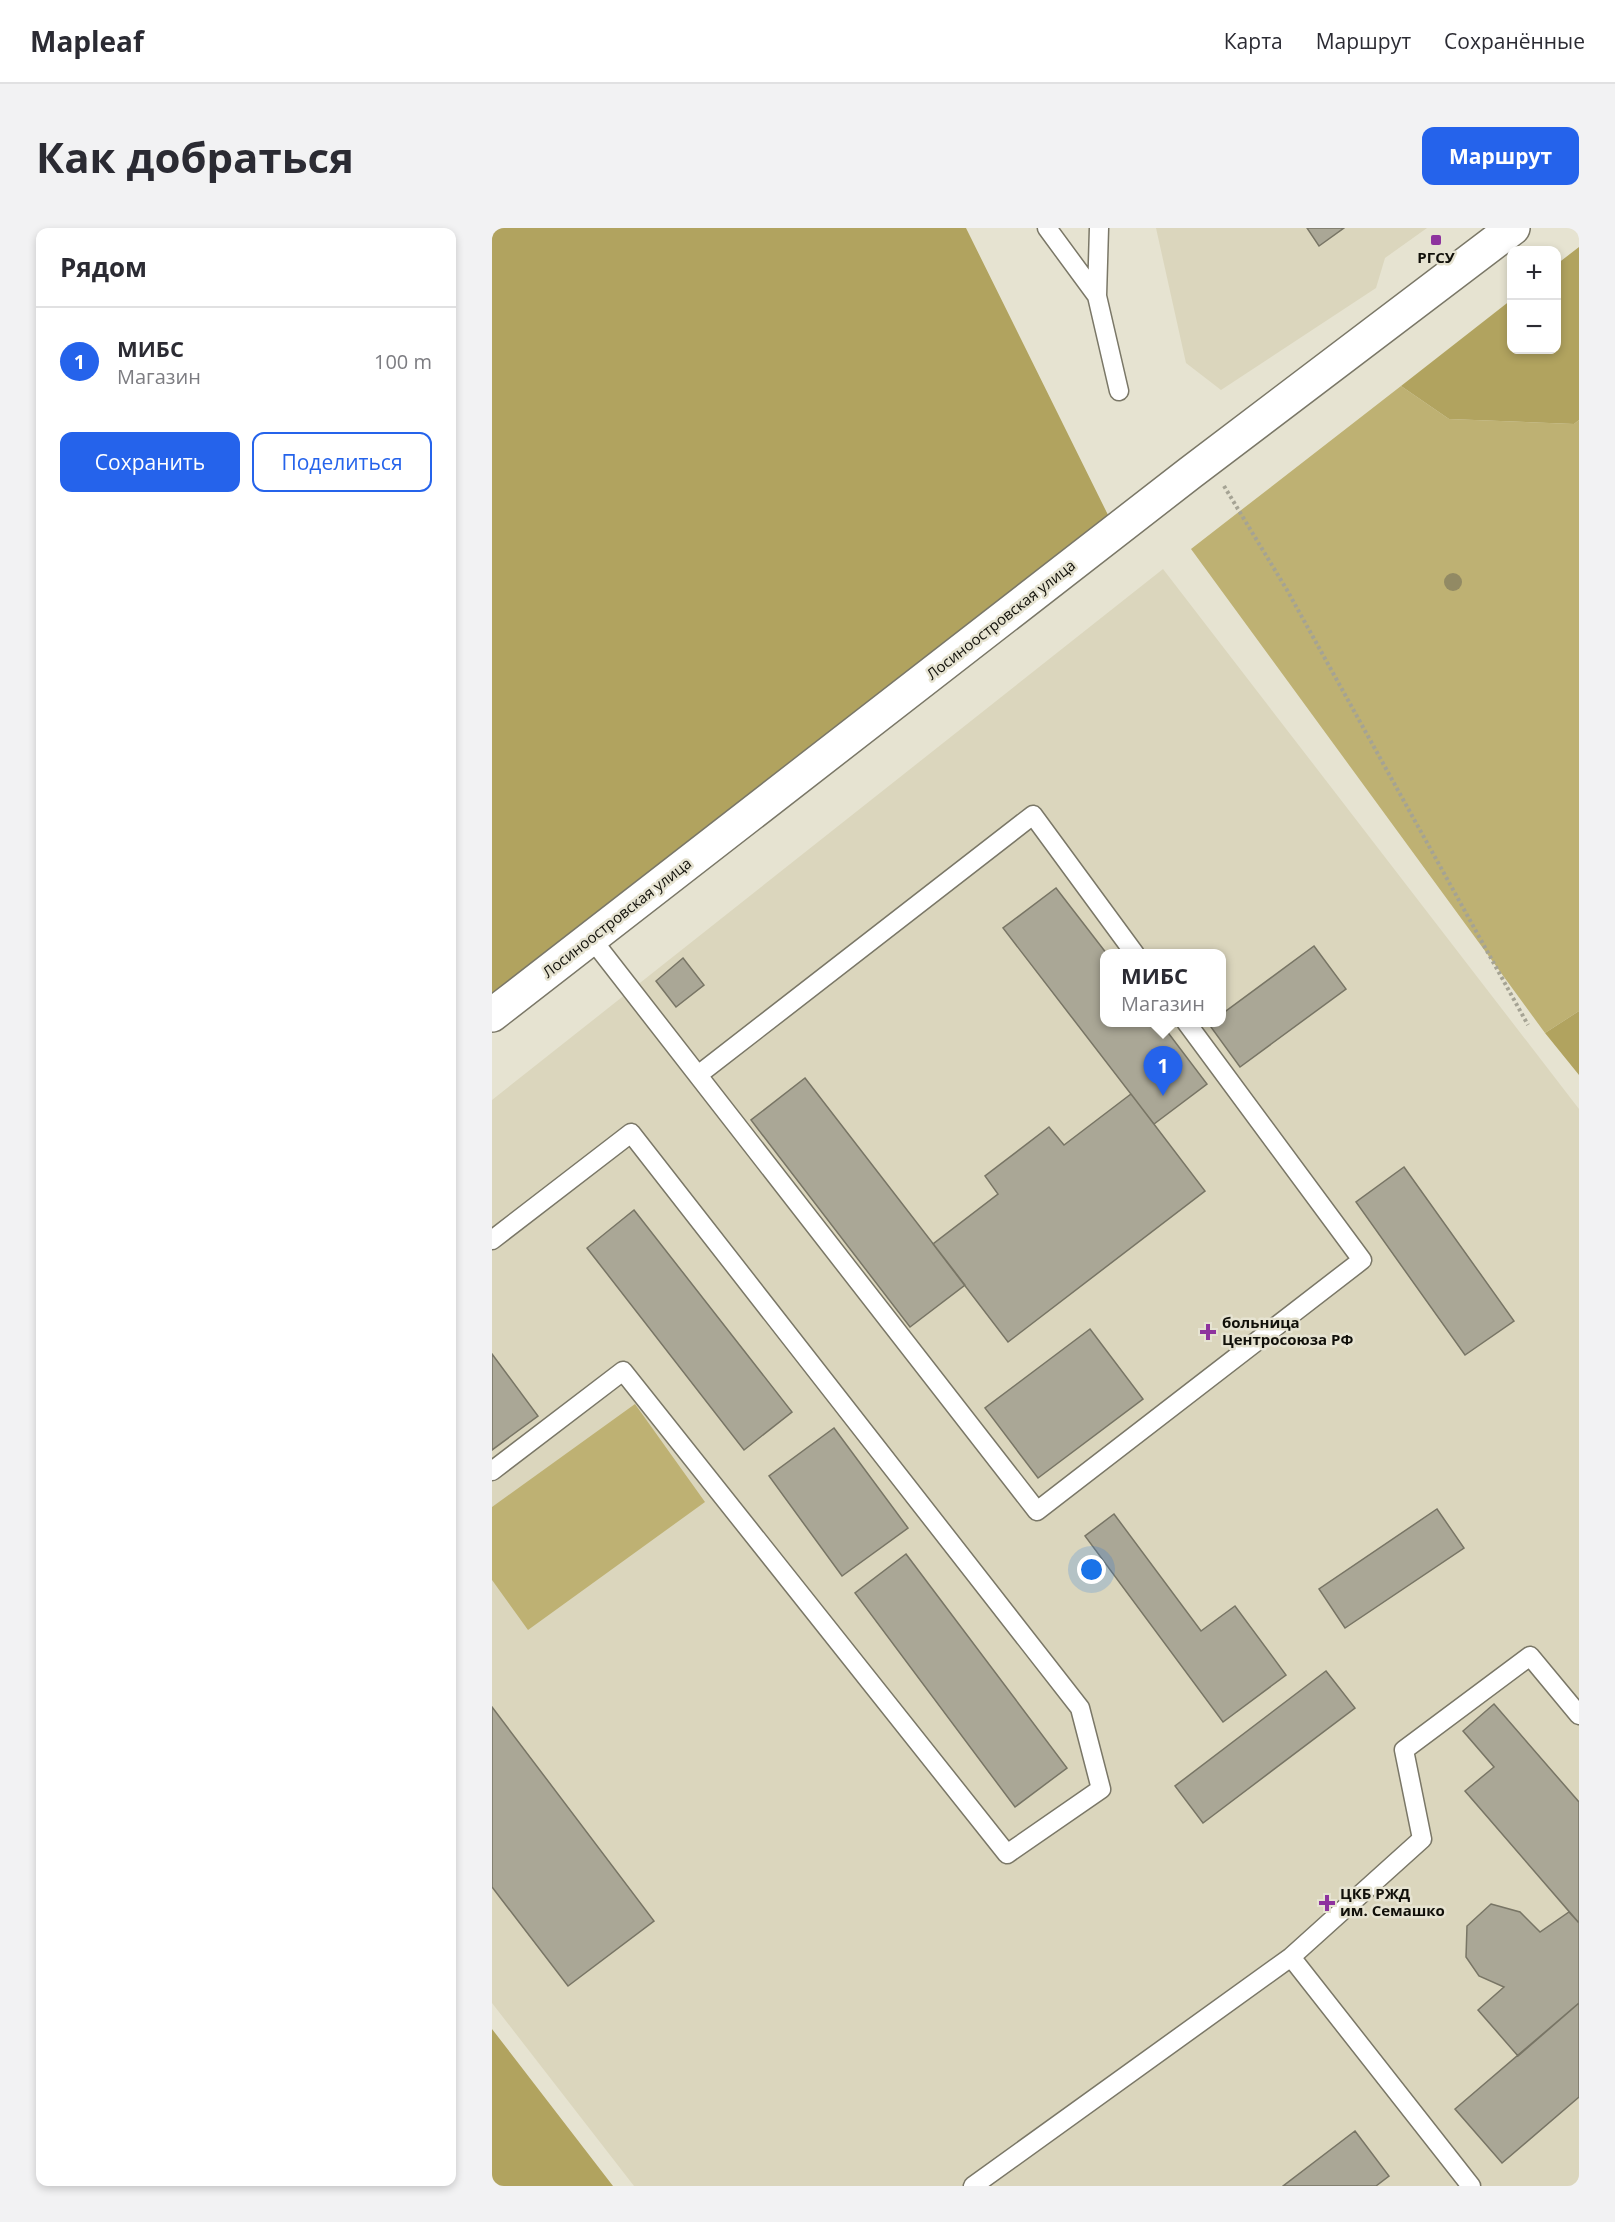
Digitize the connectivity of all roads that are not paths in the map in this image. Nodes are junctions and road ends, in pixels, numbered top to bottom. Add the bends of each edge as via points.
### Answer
1 (1047, 228) edge
2 (1513, 228) edge
3 (1097, 230) edge
4 (1097, 296) junction
5 (1119, 391) dead end
6 (591, 938) junction
7 (1131, 949) edge
8 (492, 1015) edge
9 (1189, 1027) edge
10 (698, 1075) junction
11 (492, 1240) edge
12 (492, 1471) edge
13 (1579, 1715) edge
14 (1291, 1957) junction
15 (973, 2186) edge
16 (1471, 2186) edge

1 - 4 lane
2 - 6 street, Лосиноостровская улица via 1209,458
3 - 4 lane
4 - 5 lane
6 - 8 street, Лосиноостровская улица
6 - 10 lane
7 - 10 lane via 1033,815
9 - 10 lane via 1362,1260 1037,1511
11 - 12 lane via 631,1133 1080,1708 1101,1789 1007,1854 623,1371
13 - 14 lane via 1530,1656 1404,1750 1422,1839
14 - 15 lane
14 - 16 lane

